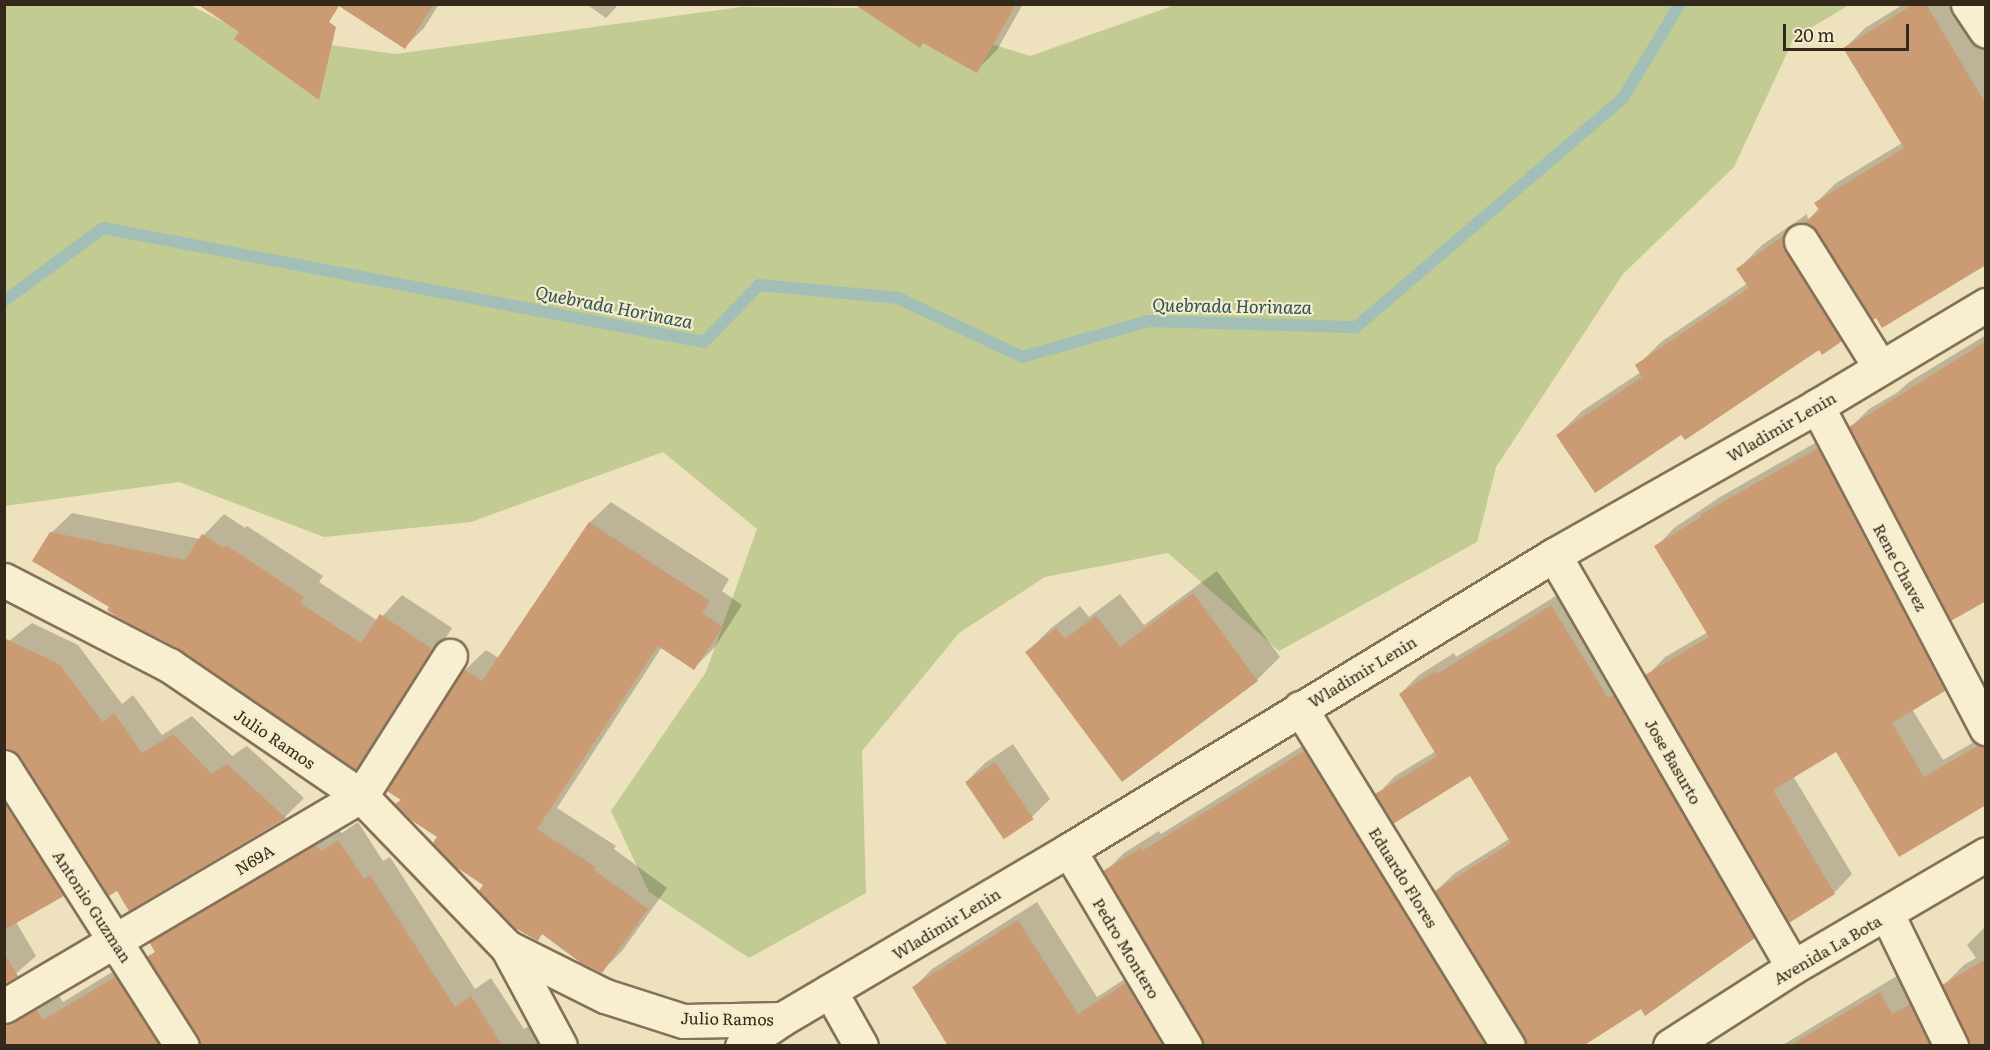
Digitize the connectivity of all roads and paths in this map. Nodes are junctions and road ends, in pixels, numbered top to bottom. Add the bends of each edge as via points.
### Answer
1 (1968, 4) edge
2 (1986, 32) edge
3 (1801, 241) dead end
4 (1986, 305) edge
5 (1880, 367) junction
6 (1817, 406) junction
7 (1554, 555) junction
8 (4, 580) edge
9 (450, 656) dead end
10 (1300, 708) junction
11 (1986, 728) edge
12 (4, 767) edge
13 (361, 796) junction
14 (1069, 850) junction
15 (1986, 854) edge
16 (1887, 914) junction
17 (116, 941) junction
18 (507, 947) junction
19 (1793, 968) junction
20 (830, 991) junction
21 (4, 1006) edge
22 (782, 1020) junction
23 (182, 1046) edge
24 (560, 1046) edge
25 (742, 1046) edge
26 (861, 1046) edge
27 (1185, 1046) edge
28 (1508, 1046) edge
29 (1670, 1046) edge
30 (1951, 1046) edge

1 - 2 street
3 - 5 street
4 - 5 street, Wladimir Lenin
5 - 6 street, Wladimir Lenin
6 - 7 street, Wladimir Lenin
6 - 11 street, Rene Chavez
7 - 10 street, Wladimir Lenin
7 - 19 street, Jose Basurto
8 - 13 street, Julio Ramos via 169,665
9 - 13 street, N69A
10 - 14 street, Wladimir Lenin
10 - 28 street, Eduardo Flores
12 - 17 street, Antonio Guzman
13 - 17 street, N69A
13 - 18 street, Julio Ramos
14 - 20 street, Wladimir Lenin
14 - 27 street, Pedro Montero
15 - 16 street, Avenida La Bota
16 - 19 street, Avenida La Bota
16 - 30 street
17 - 21 street, N69A
17 - 23 street, Antonio Guzman
18 - 22 street, Julio Ramos via 604,996 683,1021
18 - 24 street, Julio Ramos
19 - 29 street, Avenida La Bota
20 - 22 street, Wladimir Lenin
20 - 26 street
22 - 25 street, Wladimir Lenin

